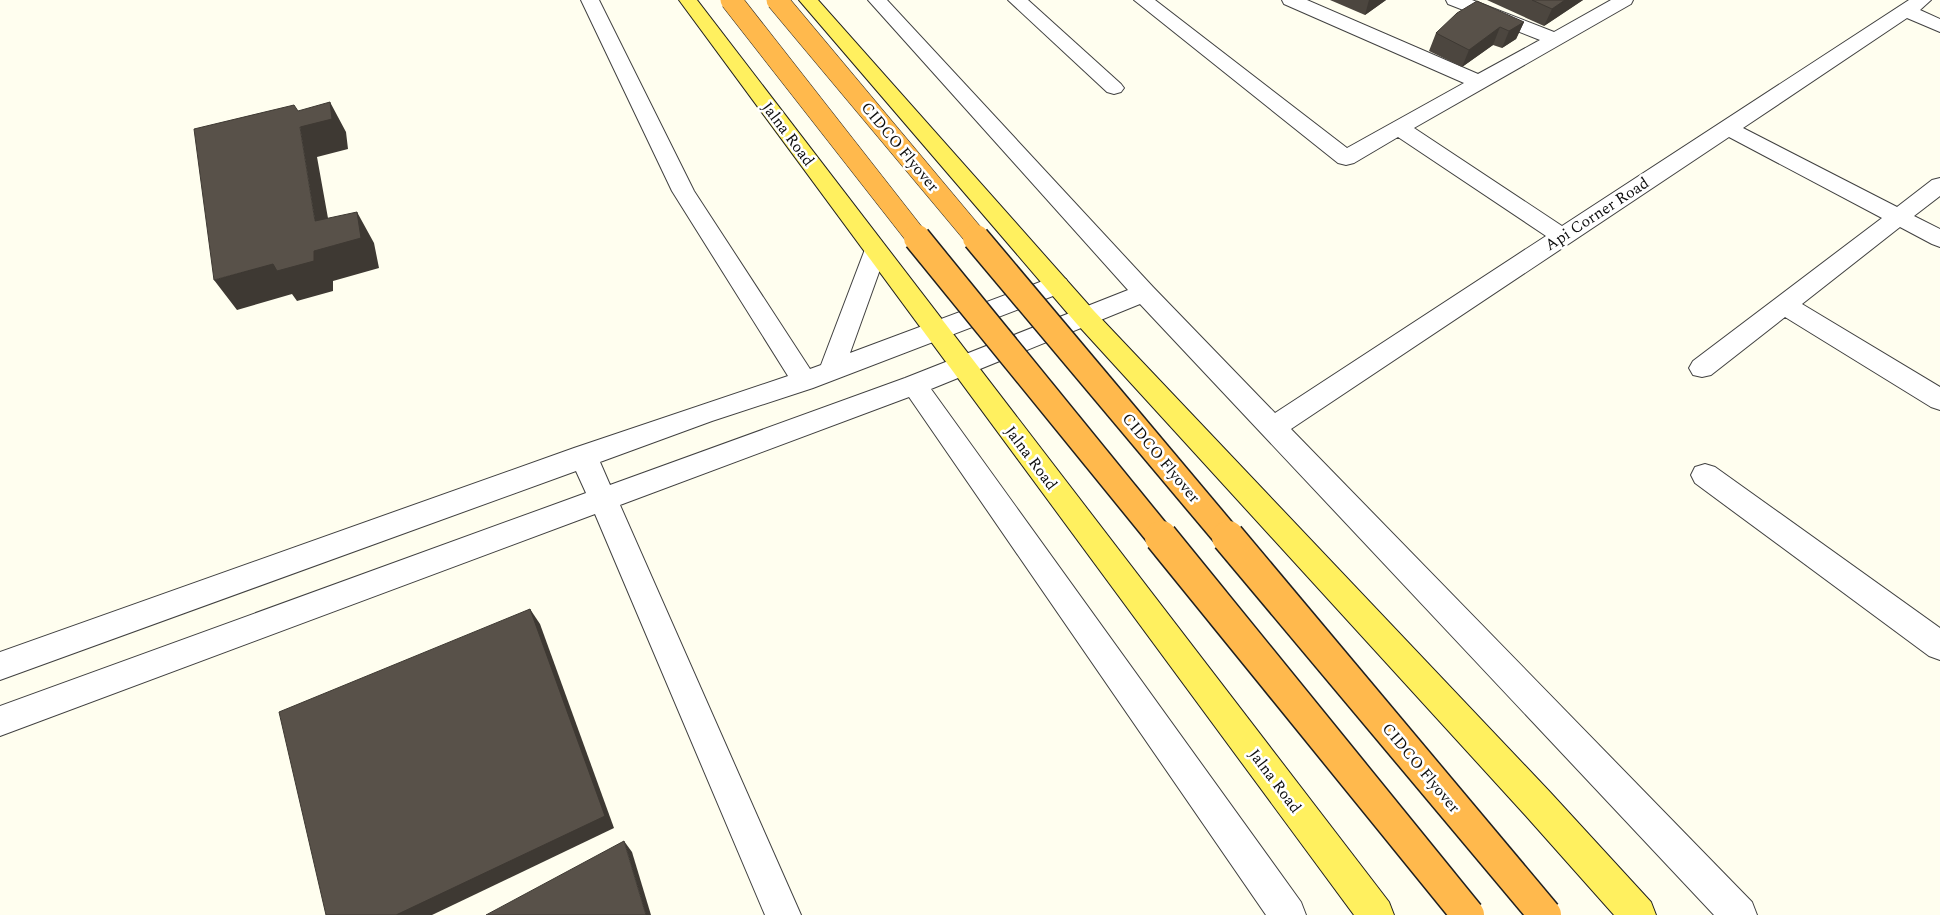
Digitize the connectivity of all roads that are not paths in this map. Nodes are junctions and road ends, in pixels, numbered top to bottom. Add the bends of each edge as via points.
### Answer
1 (590, 0) edge
2 (688, 0) edge
3 (731, 0) edge
4 (777, 0) edge
5 (808, 0) edge
6 (877, 0) edge
7 (1017, 0) edge
8 (1143, 0) edge
9 (1291, 0) edge
10 (1455, 0) edge
11 (1624, 0) edge
12 (1914, 5) edge
13 (1940, 26) edge
14 (1556, 39) junction
15 (1479, 82) junction
16 (1114, 88) dead end
17 (1399, 128) junction
18 (1728, 128) junction
19 (1940, 185) edge
20 (1898, 217) junction
21 (1563, 237) junction
22 (1940, 239) edge
23 (875, 250) junction
24 (1057, 285) junction
25 (1144, 293) junction
26 (1785, 305) junction
27 (1085, 317) junction
28 (936, 331) junction
29 (962, 367) junction
30 (1702, 368) dead end
31 (831, 371) junction
32 (804, 381) junction
33 (914, 385) junction
34 (1940, 400) edge
35 (1272, 428) junction
36 (584, 456) junction
37 (1706, 474) dead end
38 (603, 499) junction
39 (1940, 646) edge
40 (0, 666) edge
41 (0, 721) edge
42 (783, 915) edge
43 (1288, 915) edge
44 (1376, 915) edge
45 (1468, 915) edge
46 (1545, 915) edge
47 (1638, 915) edge
48 (1739, 915) edge

1 - 32 street via 683,191
2 - 23 main road, Jalna Road
3 - 45 highway, bridge via 914,234
4 - 46 highway, CIDCO Flyover, bridge
5 - 24 main road
6 - 25 street
7 - 16 street
8 - 17 street via 1346,158
9 - 15 street
10 - 14 street
11 - 14 street
12 - 13 street
12 - 18 street, Api Corner Road
14 - 15 street
15 - 17 street
17 - 21 street
18 - 20 street
18 - 21 street, Api Corner Road
19 - 20 street
20 - 22 street
20 - 26 street
21 - 35 street, Api Corner Road
23 - 28 main road, Jalna Road
23 - 31 street
24 - 27 main road
24 - 28 street
25 - 27 street
25 - 35 street
26 - 30 street
26 - 34 street
27 - 29 street
27 - 47 main road
28 - 29 main road, Jalna Road
28 - 31 street
29 - 33 street
29 - 44 main road, Jalna Road
31 - 32 street
32 - 36 street
33 - 38 street
33 - 43 street
35 - 48 street
36 - 38 street
36 - 40 street
37 - 39 street
38 - 41 street
38 - 42 street

